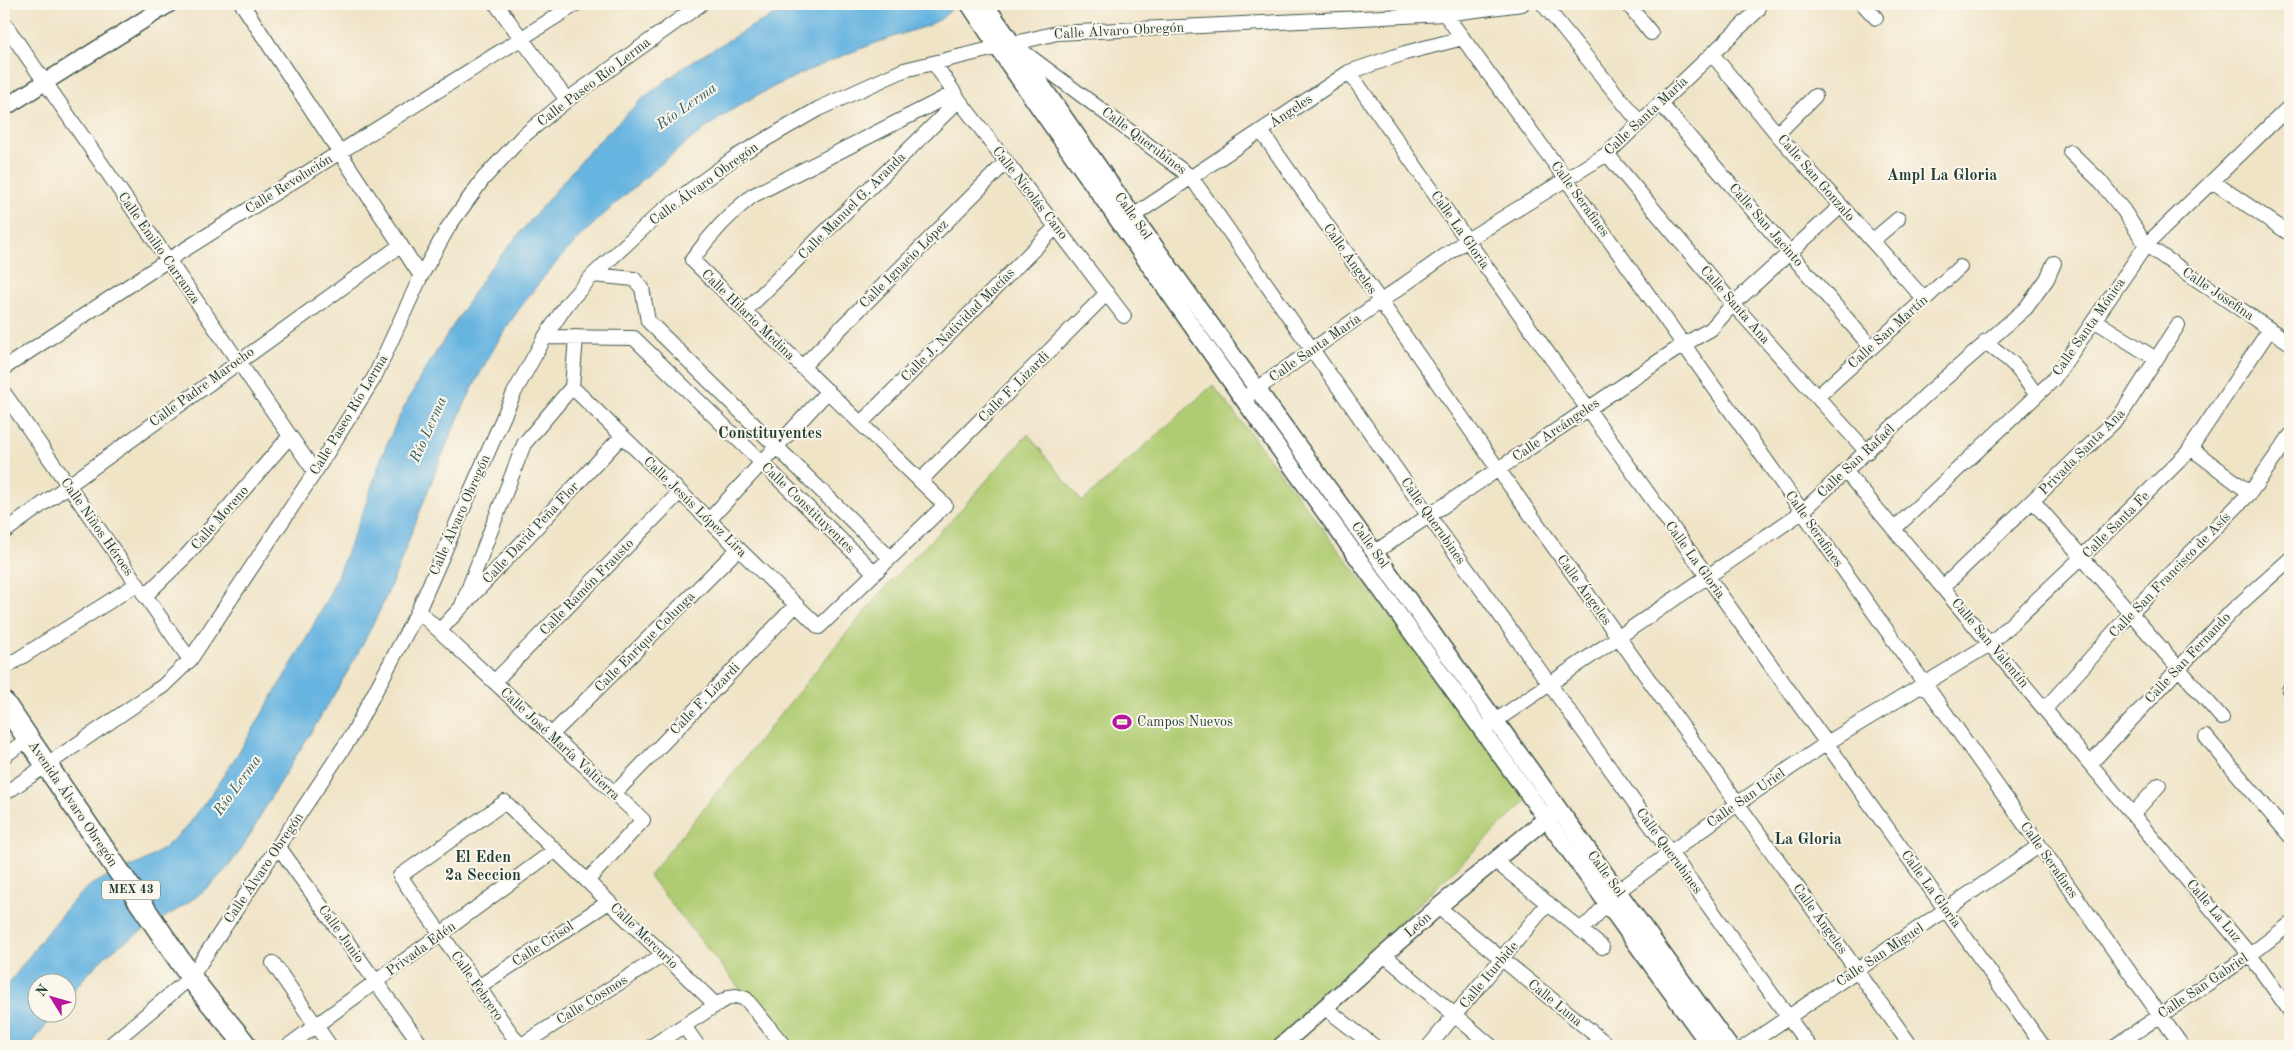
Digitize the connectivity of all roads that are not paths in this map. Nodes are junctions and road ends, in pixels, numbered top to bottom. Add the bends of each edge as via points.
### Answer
1 (169, 4) edge
2 (242, 4) edge
3 (496, 4) edge
4 (576, 4) edge
5 (701, 4) edge
6 (969, 4) edge
7 (985, 4) edge
8 (1522, 4) edge
9 (1544, 4) edge
10 (1628, 4) edge
11 (1754, 4) edge
12 (1863, 4) edge
13 (1445, 14) junction
14 (1876, 18) dead end
15 (4, 23) edge
16 (1651, 33) dead end
17 (1000, 38) junction
18 (1463, 38) junction
19 (521, 39) junction
20 (1712, 54) junction
21 (934, 63) junction
22 (1349, 72) junction
23 (44, 82) junction
24 (956, 96) junction
25 (1815, 96) dead end
26 (566, 100) junction
27 (1660, 103) junction
28 (2290, 106) edge
29 (4, 108) edge
30 (1640, 123) junction
31 (1261, 131) junction
32 (1777, 134) junction
33 (340, 152) junction
34 (2070, 152) dead end
35 (1607, 154) junction
36 (1006, 162) junction
37 (1192, 177) junction
38 (1566, 179) junction
39 (2212, 181) junction
40 (1840, 206) junction
41 (1133, 216) junction
42 (1898, 219) dead end
43 (1056, 227) junction
44 (2290, 234) edge
45 (1467, 240) junction
46 (1872, 241) junction
47 (401, 245) junction
48 (2146, 245) junction
49 (1790, 252) junction
50 (168, 260) junction
51 (2054, 263) dead end
52 (1960, 267) dead end
53 (593, 274) junction
54 (421, 276) junction
55 (1107, 293) junction
56 (1924, 299) junction
57 (1380, 302) junction
58 (1733, 304) junction
59 (745, 312) junction
60 (1124, 316) dead end
61 (2094, 320) junction
62 (648, 321) junction
63 (2178, 325) dead end
64 (2270, 329) junction
65 (544, 337) junction
66 (576, 337) junction
67 (634, 338) junction
68 (2289, 339) edge
69 (1986, 341) junction
70 (1683, 345) junction
71 (1871, 347) junction
72 (1312, 350) junction
73 (2156, 359) junction
74 (238, 361) junction
75 (802, 367) junction
76 (4, 368) edge
77 (572, 387) junction
78 (1257, 389) junction
79 (828, 391) junction
80 (4, 393) edge
81 (2037, 395) junction
82 (1817, 397) junction
83 (1243, 399) junction
84 (1588, 409) junction
85 (861, 423) junction
86 (290, 436) junction
87 (622, 436) junction
88 (2290, 436) edge
89 (776, 447) junction
90 (2192, 449) junction
91 (1867, 452) junction
92 (762, 462) junction
93 (1498, 470) junction
94 (315, 472) junction
95 (1846, 472) junction
96 (920, 481) junction
97 (67, 484) junction
98 (680, 492) junction
99 (2250, 493) junction
100 (2033, 501) junction
101 (1802, 512) junction
102 (1429, 516) junction
103 (709, 520) junction
104 (1894, 529) junction
105 (4, 532) edge
106 (738, 549) junction
107 (1375, 552) junction
108 (890, 558) junction
109 (2082, 558) junction
110 (2290, 560) edge
111 (875, 573) junction
112 (1707, 576) junction
113 (136, 584) junction
114 (1943, 587) junction
115 (145, 596) junction
116 (796, 605) junction
117 (461, 608) junction
118 (418, 611) junction
119 (2131, 613) junction
120 (440, 630) junction
121 (1617, 636) junction
122 (1990, 644) junction
123 (190, 660) junction
124 (4, 668) edge
125 (2178, 668) junction
126 (494, 682) junction
127 (1549, 683) junction
128 (1924, 683) junction
129 (4, 703) edge
130 (2045, 709) junction
131 (2222, 718) dead end
132 (1496, 721) junction
133 (1482, 730) junction
134 (551, 735) junction
135 (2206, 737) dead end
136 (28, 739) junction
137 (1827, 743) junction
138 (4, 756) edge
139 (2090, 763) junction
140 (47, 766) junction
141 (2159, 786) dead end
142 (4, 794) edge
143 (614, 794) junction
144 (1737, 804) junction
145 (1559, 809) junction
146 (2133, 814) junction
147 (1546, 819) junction
148 (2290, 836) edge
149 (278, 846) junction
150 (2039, 846) junction
151 (554, 850) junction
152 (1670, 852) junction
153 (1495, 861) junction
154 (400, 876) joint
155 (587, 881) junction
156 (1618, 891) junction
157 (609, 902) junction
158 (1548, 903) junction
159 (1606, 903) junction
160 (1438, 907) junction
161 (1946, 910) junction
162 (2290, 924) edge
163 (1581, 928) junction
164 (441, 934) junction
165 (1602, 947) dead end
166 (1383, 954) junction
167 (664, 955) junction
168 (2250, 955) junction
169 (1501, 960) junction
170 (272, 964) dead end
171 (1857, 971) junction
172 (187, 972) junction
173 (376, 982) junction
174 (478, 987) junction
175 (210, 1004) junction
176 (716, 1005) junction
177 (1324, 1007) junction
178 (2290, 1011) edge
179 (1455, 1016) junction
180 (2160, 1016) junction
181 (1788, 1017) junction
182 (316, 1026) junction
183 (684, 1026) junction
184 (109, 1046) edge
185 (232, 1046) edge
186 (246, 1046) edge
187 (288, 1046) edge
188 (330, 1046) edge
189 (422, 1046) edge
190 (520, 1046) edge
191 (652, 1046) edge
192 (698, 1046) edge
193 (784, 1046) edge
194 (1281, 1046) edge
195 (1374, 1046) edge
196 (1429, 1046) edge
197 (1491, 1046) edge
198 (1609, 1046) edge
199 (1710, 1046) edge
200 (1730, 1046) edge
201 (1746, 1046) edge
202 (1809, 1046) edge
203 (1911, 1046) edge
204 (2043, 1046) edge
205 (2115, 1046) edge
206 (2182, 1046) edge

1 - 23 street
2 - 33 street
3 - 19 street
4 - 19 street, Calle Revolución
5 - 26 street, Calle Paseo Río Lerma
6 - 17 street
7 - 17 street
8 - 13 street, Calle Álvaro Obregón
9 - 30 street
10 - 16 street
11 - 20 street, Calle Santa María via 1758,10
12 - 14 street
13 - 17 street, Calle Álvaro Obregón
13 - 18 street, Calle Serafines
15 - 23 street, Calle Emilio Carranza
17 - 21 street, Calle Álvaro Obregón
17 - 37 street, Calle Querubines
17 - 41 street, Calle Sol
17 - 83 street, Calle Sol
18 - 22 street, Ángeles
18 - 38 street, Calle Serafines
19 - 26 street
19 - 33 street, Calle Revolución
20 - 27 street, Calle Santa María
20 - 32 street, Calle San Gonzalo
21 - 24 street, Calle Nicolás Cano
21 - 53 street, Calle Álvaro Obregón via 904,70 818,109 737,156 662,211
22 - 31 street, Ángeles
22 - 45 street, Calle La Gloria
23 - 29 street
23 - 50 street, Calle Emilio Carranza
24 - 36 street, Calle Nicolás Cano
24 - 59 street, Calle Manuel G. Aranda
24 - 59 street, Calle Hilario Medina via 752,196 729,214 692,260
25 - 32 street
26 - 54 street, Calle Paseo Río Lerma via 522,137 483,179 449,226
27 - 30 street, Calle Santa María
27 - 49 street, Calle San Jacinto
28 - 39 street, Calle Santa Mónica
30 - 35 street, Calle Santa María
31 - 37 street, Ángeles
31 - 57 street, Calle Ángeles
32 - 40 street, Calle San Gonzalo
33 - 47 street
33 - 50 street, Calle Revolución
34 - 48 street via 2099,180
35 - 38 street, Calle Santa María
35 - 58 street, Calle Santa Ana
36 - 43 street, Calle Nicolás Cano
36 - 75 street, Calle Ignacio López
37 - 41 street, Ángeles
37 - 72 street, Calle Querubines
38 - 45 street, Calle Santa María
38 - 70 street, Calle Serafines
39 - 44 street
39 - 48 street, Calle Santa Mónica
40 - 46 street, Calle San Gonzalo
40 - 49 street, Calle Arcángeles
41 - 78 street, Calle Sol
42 - 46 street
43 - 55 street, Calle Nicolás Cano
43 - 85 street, Calle J. Natividad Macías
45 - 57 street, Calle Santa María
45 - 84 street, Calle La Gloria
46 - 56 street, Calle San Gonzalo
47 - 54 street
47 - 74 street, Calle Padre Marocho
48 - 61 street, Calle Santa Mónica
48 - 64 street, Calle Josefina
49 - 58 street, Calle Arcángeles
49 - 71 street, Calle San Jacinto
50 - 74 street, Calle Emilio Carranza
50 - 76 street, Calle Revolución
51 - 69 street, Calle San Rafaél via 2047,279 2026,308
52 - 56 street, Calle San Martín
53 - 62 street via 634,279 642,288
53 - 65 street, Calle Álvaro Obregón
54 - 94 street, Calle Paseo Río Lerma via 374,378
55 - 60 street, Calle Nicolás Cano
55 - 96 street, Calle F. Lizardi
56 - 71 street, Calle San Martín
57 - 72 street, Calle Santa María
57 - 93 street, Calle Ángeles
58 - 70 street, Calle Arcángeles via 1711,329
58 - 82 street, Calle Santa Ana
59 - 75 street, Calle Hilario Medina
61 - 73 street
61 - 81 street, Calle Santa Mónica via 2057,375
62 - 67 street
62 - 89 street, Calle Constituyentes
63 - 73 street, Privada Santa Ana
64 - 68 street, Calle Josefina
64 - 90 street, Calle Santa Fe
65 - 66 street
65 - 118 street, Calle Álvaro Obregón via 514,394
66 - 67 street
66 - 77 street
67 - 92 street, Calle Constituyentes
69 - 81 street via 2017,368
69 - 91 street, Calle San Rafaél
70 - 84 street, Calle Arcángeles
70 - 101 street, Calle Serafines
71 - 82 street, Calle San Martín
72 - 78 street, Calle Santa María
72 - 102 street, Calle Querubines
73 - 100 street, Privada Santa Ana via 2120,416
74 - 86 street, Calle Emilio Carranza
74 - 97 street, Calle Padre Marocho
75 - 79 street, Calle Hilario Medina
77 - 87 street, Calle Jesús López Lira
77 - 117 street via 524,444
78 - 83 street, Calle Santa María
78 - 107 street, Calle Sol
79 - 85 street, Calle Hilario Medina
79 - 89 street
80 - 97 street, Calle Niños Héroes
81 - 104 street, Calle Santa Mónica
82 - 91 street, Calle Santa Ana
83 - 133 street, Calle Sol
84 - 93 street, Calle Arcángeles
84 - 112 street, Calle La Gloria
85 - 96 street, Calle Hilario Medina
86 - 94 street, Calle Emilio Carranza
86 - 115 street, Calle Moreno via 184,560
87 - 98 street, Calle Jesús López Lira
87 - 117 street, Calle David Peña Flor
88 - 99 street, Calle San Francisco de Asís
89 - 92 street
89 - 108 street, Calle Constituyentes
90 - 99 street
90 - 109 street, Calle Santa Fe
91 - 95 street, Calle San Rafaél
92 - 103 street
92 - 111 street, Calle Constituyentes
93 - 102 street, Calle Arcángeles
93 - 121 street, Calle Ángeles
94 - 123 street, Calle Paseo Río Lerma
95 - 101 street, Calle San Rafaél
95 - 104 street, Calle San Valentín
96 - 108 street, Calle Hilario Medina via 945,505
97 - 105 street, Calle Padre Marocho
97 - 113 street, Calle Niños Héroes
98 - 103 street, Calle Jesús López Lira
98 - 126 street, Calle Ramón Frausto
99 - 119 street, Calle San Francisco de Asís
100 - 109 street
100 - 114 street
101 - 112 street, Calle San Rafaél
101 - 128 street, Calle Serafines
102 - 107 street, Calle Arcángeles
102 - 127 street, Calle Querubines
103 - 106 street, Calle Jesús López Lira
104 - 114 street, Calle San Valentín
106 - 116 street, Calle Jesús López Lira
106 - 134 street, Calle Enrique Colunga
107 - 132 street, Calle Sol
108 - 111 street
109 - 119 street
109 - 122 street, Calle Santa Fe
110 - 125 street, Calle San Fernando via 2232,612
111 - 116 street, Calle Jesús López Lira via 819,627
112 - 121 street, Calle San Rafaél
112 - 137 street, Calle La Gloria
113 - 115 street, Calle Niños Héroes
113 - 124 street
114 - 122 street, Calle San Valentín
115 - 123 street, Calle Niños Héroes
116 - 143 street, Calle F. Lizardi
117 - 120 street, Calle David Peña Flor
118 - 120 street, Calle José María Valtierra
118 - 149 street, Calle Álvaro Obregón via 352,736
119 - 125 street
119 - 130 street, Calle San Francisco de Asís
120 - 126 street, Calle José María Valtierra
121 - 127 street, Calle San Rafaél
121 - 144 street, Calle Ángeles
122 - 128 street, Calle Santa Fe
122 - 130 street, Calle San Valentín
123 - 140 street, Calle Paseo Río Lerma via 163,686
125 - 131 street
125 - 139 street, Calle San Fernando
126 - 134 street, Calle José María Valtierra
127 - 132 street, Calle San Rafaél
127 - 152 street, Calle Querubines
128 - 137 street, Calle San Uriel
128 - 150 street, Calle Serafines
129 - 136 main road, Avenida Álvaro Obregón / MEX 43
130 - 139 street, Calle San Valentín
132 - 133 street, Calle San Rafaél
132 - 145 street, Calle Sol
133 - 147 street, Calle Sol
134 - 143 street, Calle José María Valtierra
135 - 148 street
136 - 138 street
136 - 140 main road, Avenida Álvaro Obregón / MEX 43
137 - 144 street, Calle San Uriel
137 - 161 street, Calle La Gloria
139 - 146 street, Calle San Valentín
140 - 142 street, Calle Paseo Río Lerma
140 - 172 main road, Avenida Álvaro Obregón / MEX 43
141 - 146 street
143 - 155 street, Calle José María Valtierra via 643,820
144 - 152 street, Calle San Uriel
144 - 171 street, Calle Ángeles
145 - 147 street, León
145 - 156 street, Calle Sol
146 - 168 street, Calle La Luz
147 - 153 street, León
147 - 159 street, Calle Sol
149 - 172 street, Calle Álvaro Obregón
149 - 173 street, Calle Junio
150 - 161 street, Calle San Miguel
150 - 180 street, Calle Serafines
151 - 154 street, Calle Mercurio via 505,802
151 - 155 street, Calle Mercurio
151 - 164 street, Privada Edén
152 - 156 street, Calle San Uriel
152 - 181 street, Calle Querubines
153 - 158 street
153 - 160 street, León
154 - 164 street, Calle Febrero
155 - 157 street, Calle Mercurio
156 - 159 street, Calle San Uriel
156 - 200 street, Calle Sol
157 - 167 street, Calle Mercurio
157 - 174 street, Calle Crisol
158 - 163 street
158 - 169 street, Calle Iturbide
159 - 163 street, Calle San Uriel
159 - 199 street, Calle Sol
160 - 166 street, León
160 - 169 street, Calle Luna
161 - 171 street, Calle San Miguel
161 - 204 street, Calle La Gloria
162 - 168 street, Calle San Gabriel
163 - 165 street
164 - 173 street, Privada Edén
164 - 174 street, Calle Febrero
166 - 177 street, León
166 - 179 street
167 - 176 street, Calle Mercurio
167 - 190 street, Calle Cosmos
168 - 178 street, Calle La Luz
168 - 180 street, Calle San Gabriel
169 - 179 street, Calle Iturbide
169 - 198 street, Calle Luna
170 - 182 street
171 - 181 street, Calle San Miguel
171 - 203 street, Calle Ángeles
172 - 175 main road, Avenida Álvaro Obregón / MEX 43
172 - 184 street, Calle Álvaro Obregón
173 - 182 street, Privada Edén
173 - 189 street, Calle Junio
174 - 190 street, Calle Febrero
175 - 185 main road, Avenida Álvaro Obregón / MEX 43
175 - 186 main road, Avenida Álvaro Obregón / MEX 43 via 230,1023
176 - 183 street
176 - 193 street via 730,997 746,999
177 - 194 street, León
177 - 195 street
179 - 196 street, Calle Iturbide
179 - 197 street
180 - 205 street, Calle San Gabriel
180 - 206 street, Calle Serafines
181 - 201 street, Calle San Miguel
181 - 202 street, Calle Querubines
182 - 187 street, Privada Edén
182 - 188 street
183 - 191 street
183 - 192 street

